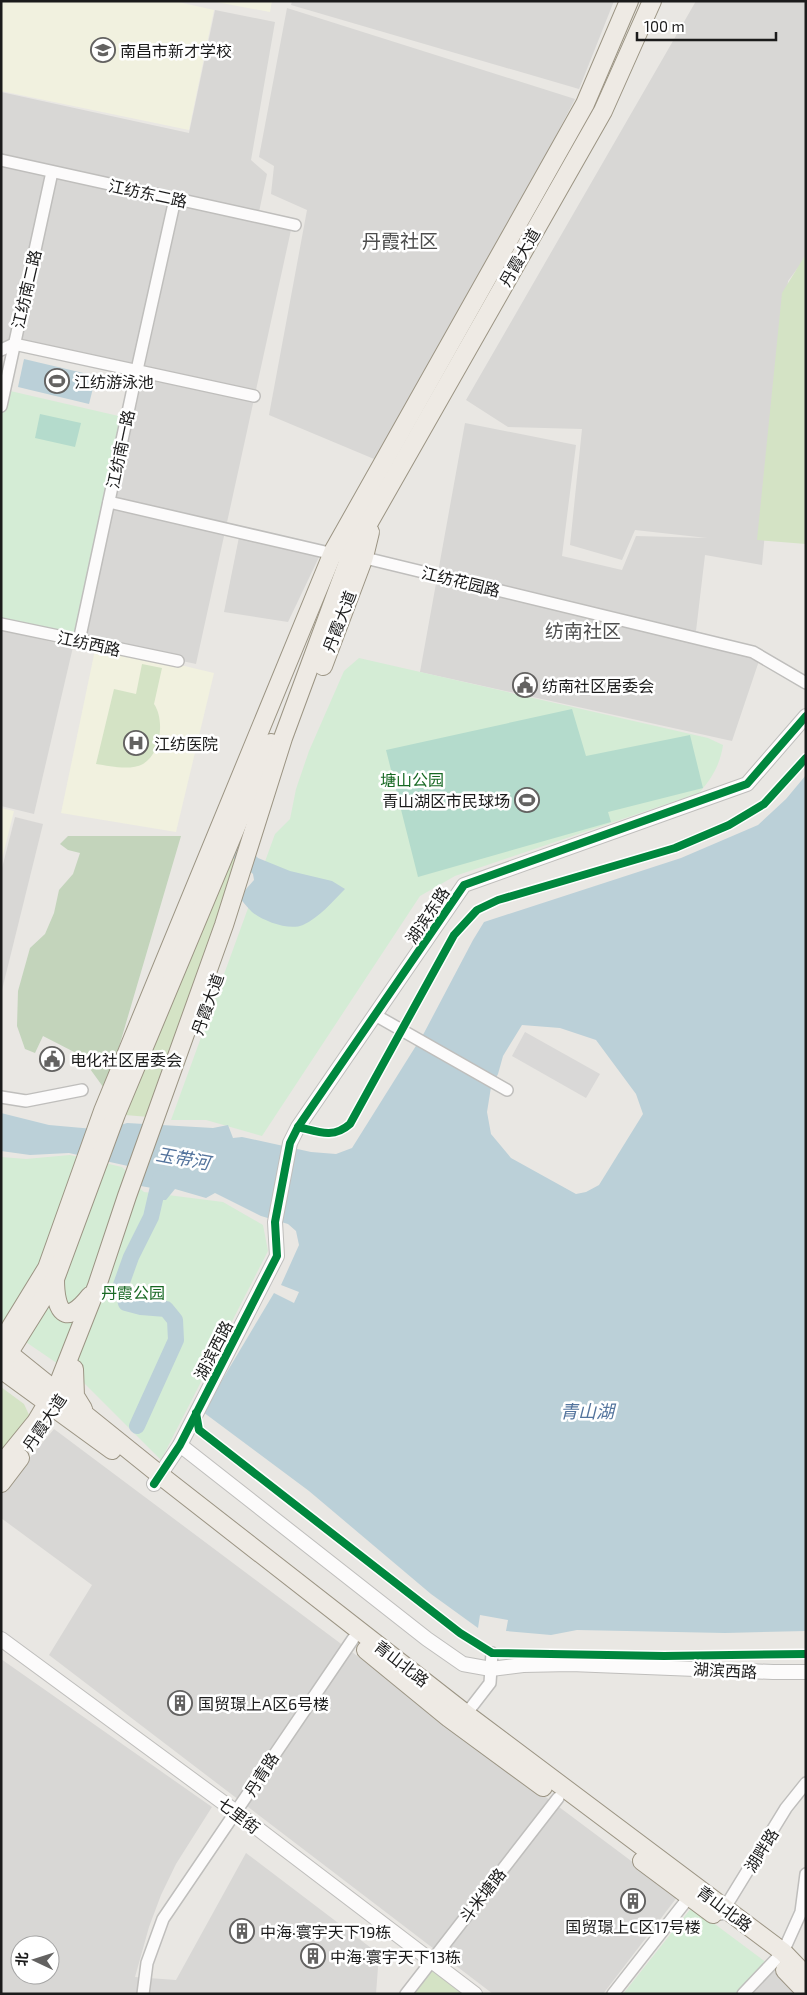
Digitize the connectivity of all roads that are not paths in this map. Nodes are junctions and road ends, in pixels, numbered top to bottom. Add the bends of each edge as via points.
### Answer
1 (629, 1) edge
2 (652, 1) edge
3 (1, 160) edge
4 (52, 172) junction
5 (176, 199) junction
6 (294, 225) dead end
7 (14, 344) junction
8 (1, 350) edge
9 (137, 370) junction
10 (254, 396) dead end
11 (1, 406) edge
12 (109, 502) junction
13 (369, 505) junction
14 (347, 555) junction
15 (1, 624) edge
16 (79, 641) junction
17 (178, 661) dead end
18 (806, 683) edge
19 (806, 716) edge
20 (374, 1016) junction
21 (82, 1090) dead end
22 (507, 1090) dead end
23 (1, 1097) edge
24 (86, 1178) junction
25 (135, 1184) junction
26 (275, 1222) joint
27 (55, 1279) junction
28 (97, 1286) junction
29 (30, 1297) junction
30 (1, 1324) edge
31 (3, 1352) edge
32 (74, 1369) junction
33 (1, 1370) edge
34 (55, 1400) junction
35 (89, 1426) junction
36 (35, 1438) junction
37 (180, 1445) junction
38 (1, 1465) edge
39 (157, 1480) junction
40 (1, 1483) edge
41 (1, 1639) edge
42 (353, 1639) junction
43 (492, 1653) dead end
44 (490, 1669) junction
45 (806, 1672) edge
46 (466, 1714) junction
47 (806, 1783) edge
48 (558, 1798) junction
49 (236, 1812) junction
50 (806, 1874) edge
51 (689, 1897) junction
52 (721, 1913) junction
53 (781, 1953) junction
54 (431, 1960) junction
55 (806, 1976) edge
56 (806, 1992) edge
57 (143, 1994) edge
58 (406, 1994) edge
59 (475, 1994) edge
60 (613, 1994) edge
61 (743, 1994) edge

1 - 13 main road, 丹霞大道 via 585,104
2 - 13 main road, 丹霞大道 via 603,111
3 - 4 street, 江纺东二路
4 - 5 street, 江纺东二路
4 - 7 street, 江纺南二路
5 - 6 street, 江纺东二路
5 - 9 street, 江纺南一路
7 - 8 street
7 - 9 street
7 - 11 street, 江纺南二路
9 - 10 street
9 - 12 street, 江纺南一路
12 - 14 street, 江纺花园路
12 - 16 street, 江纺南一路
13 - 14 main road, 丹霞大道
13 - 14 main road, 丹霞大道
14 - 18 street, 江纺花园路 via 753,652
14 - 24 main road, 丹霞大道 via 110,1113
14 - 25 main road, 丹霞大道 via 293,743 214,986
15 - 16 street, 江纺西路
16 - 17 street, 江纺西路
19 - 20 street, 湖滨东路 via 747,784 464,885
20 - 22 street
20 - 26 street, 湖滨东路 via 290,1143
21 - 23 street via 26,1101
24 - 27 main road, 丹霞大道
24 - 29 main road, 丹霞大道 via 47,1268
25 - 28 main road, 丹霞大道
25 - 32 main road, 丹霞大道 via 105,1288
26 - 37 street, 湖滨西路 via 277,1256
27 - 28 main road via 56,1302 67,1313 80,1309
27 - 31 main road, 丹霞大道
28 - 34 main road, 丹霞大道
29 - 30 main road
29 - 31 main road, 丹霞大道
31 - 34 main road, 青山北路
32 - 34 main road, 丹霞大道
32 - 35 main road via 74,1396
33 - 34 main road, 青山北路
34 - 35 main road, 青山北路
34 - 36 main road, 丹霞大道
34 - 38 main road, 丹霞大道
35 - 36 main road via 59,1421 47,1425
35 - 39 main road, 青山北路
36 - 40 main road, 丹霞大道
37 - 39 street, 湖滨西路
37 - 44 street, 湖滨西路 via 427,1639 464,1664
39 - 42 main road, 青山北路
39 - 46 main road, 青山北路
41 - 49 street, 七里街
42 - 48 main road, 青山北路 via 449,1718
42 - 49 street, 丹青路
43 - 44 street
44 - 45 street, 湖滨西路 via 572,1664
44 - 46 street via 490,1683
46 - 52 main road, 青山北路
47 - 52 street, 湖畔路 via 786,1808
48 - 51 main road, 青山北路
48 - 54 street, 斗米塘路
49 - 54 street, 七里街
49 - 57 street, 丹青路 via 163,1919 147,1963
50 - 53 street via 801,1912
51 - 52 main road, 青山北路
51 - 60 street
52 - 53 main road, 青山北路
53 - 55 main road, 青山北路
53 - 56 main road, 青山北路
53 - 61 street
54 - 58 street, 斗米塘路
54 - 59 street, 七里街

